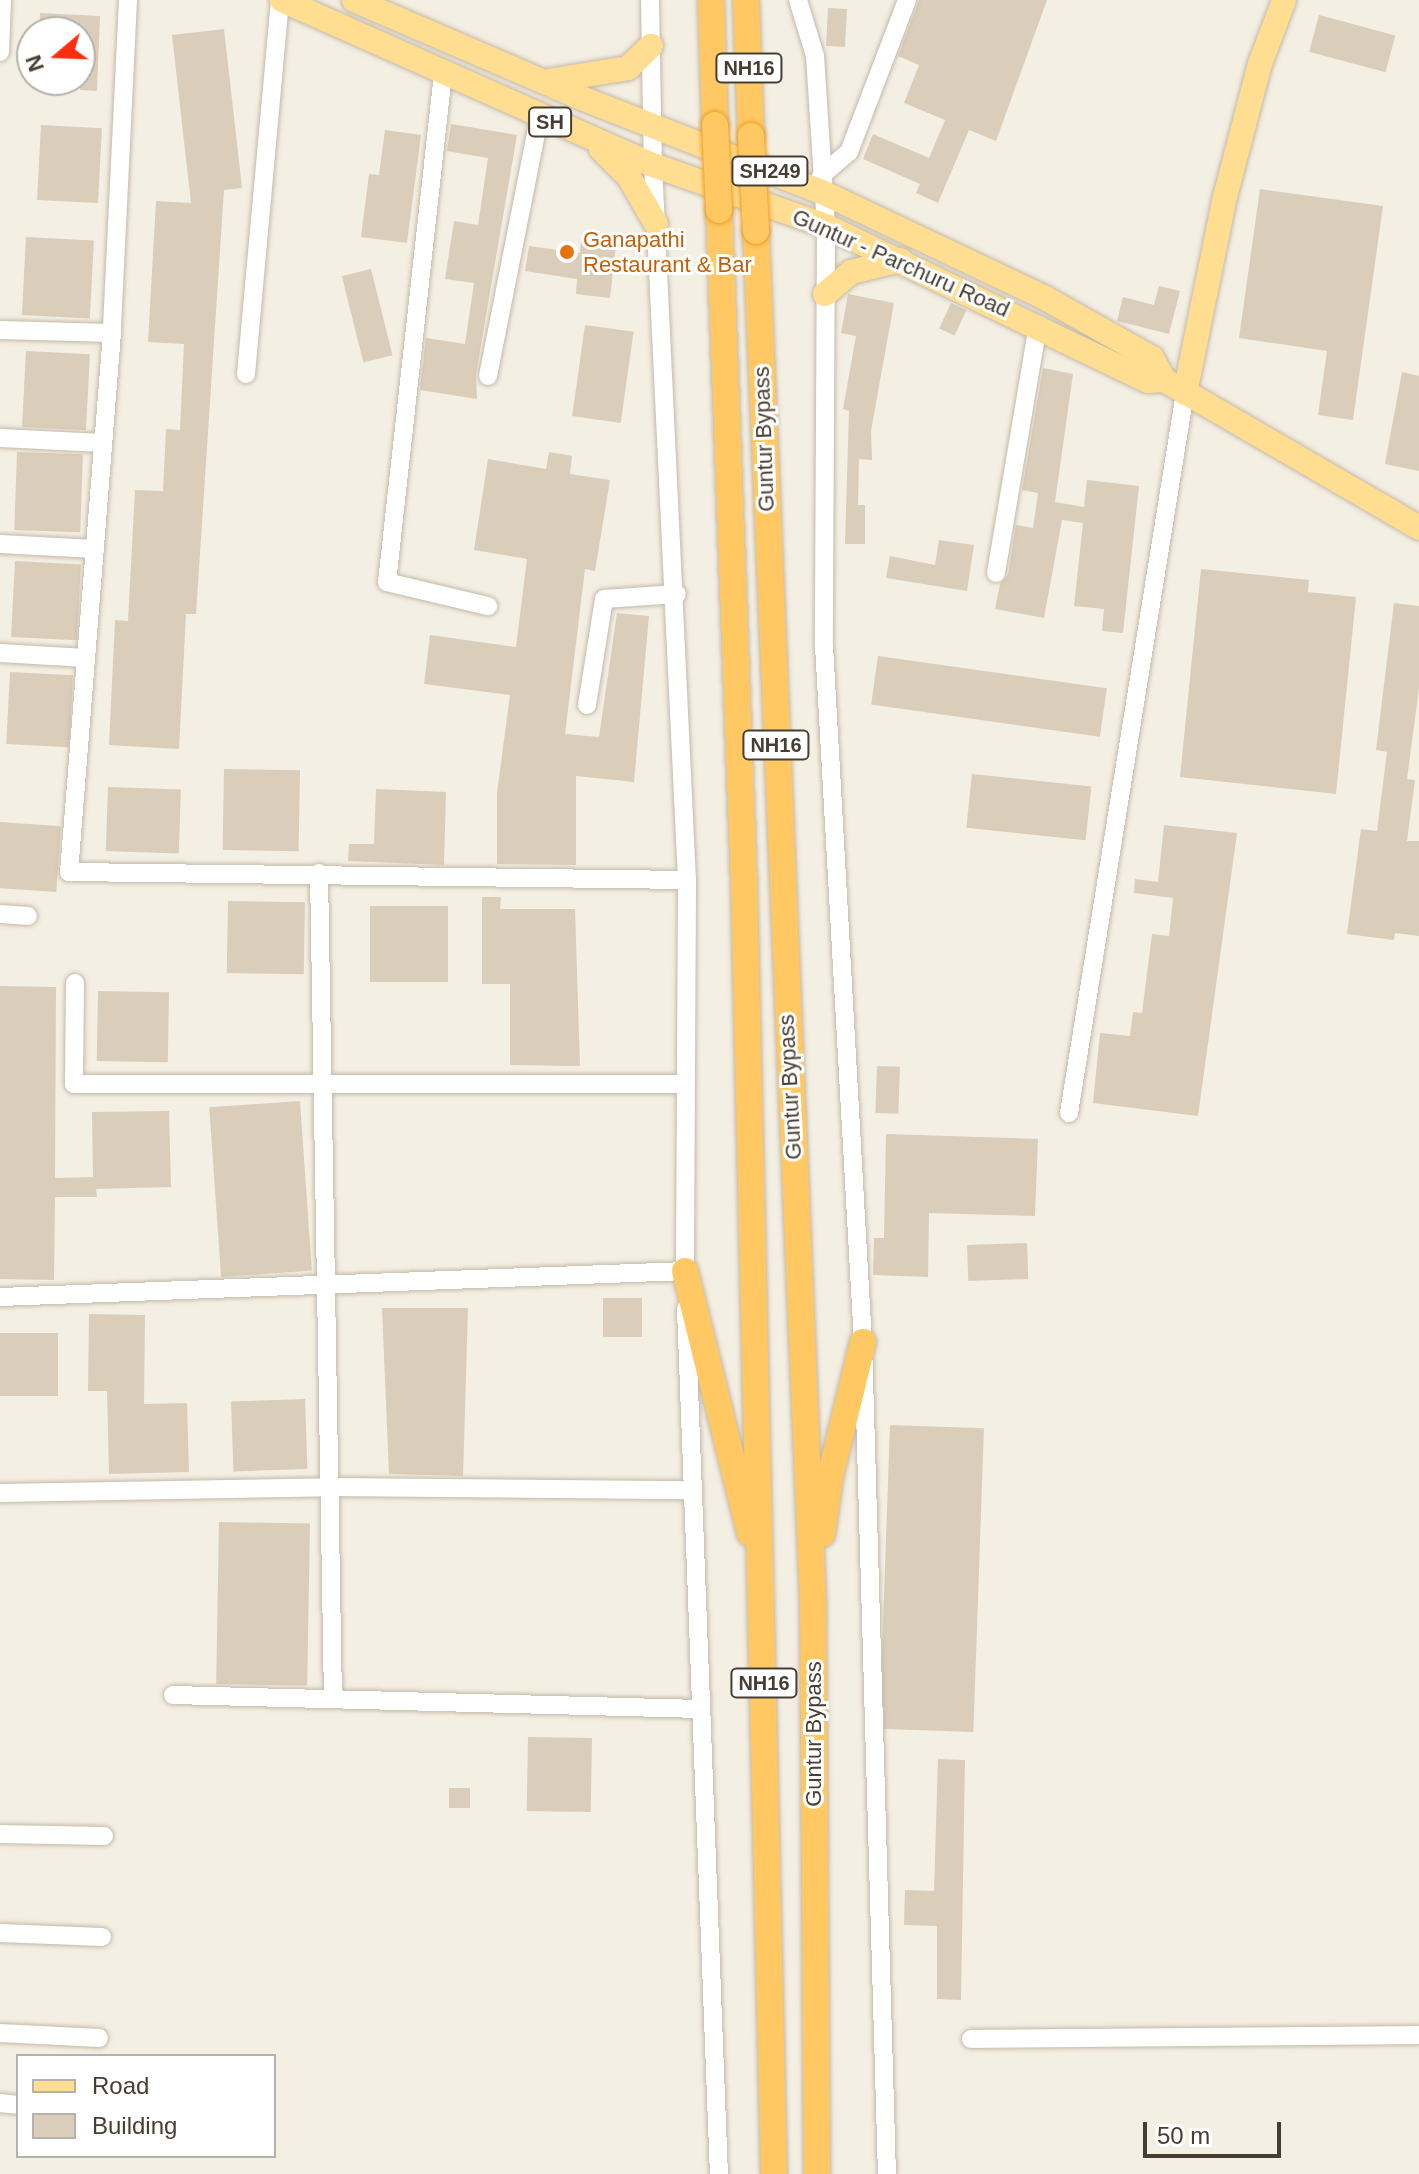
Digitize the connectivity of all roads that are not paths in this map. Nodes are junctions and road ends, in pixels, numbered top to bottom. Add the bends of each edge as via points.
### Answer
1 (2, 0) edge
2 (128, 0) edge
3 (281, 0) edge
4 (650, 0) edge
5 (711, 0) edge
6 (746, 0) edge
7 (798, 0) edge
8 (907, 0) edge
9 (1284, 0) edge
10 (362, 2) edge
11 (651, 46) junction
12 (0, 52) edge
13 (443, 74) junction
14 (542, 82) junction
15 (539, 118) junction
16 (652, 124) junction
17 (582, 136) junction
18 (653, 165) junction
19 (821, 184) junction
20 (656, 224) junction
21 (826, 226) junction
22 (901, 260) junction
23 (825, 294) junction
24 (1038, 325) junction
25 (0, 330) edge
26 (112, 333) junction
27 (246, 374) dead end
28 (488, 376) dead end
29 (1164, 380) junction
30 (1185, 393) junction
31 (0, 438) edge
32 (103, 443) junction
33 (1419, 528) edge
34 (0, 544) edge
35 (95, 549) junction
36 (996, 573) dead end
37 (677, 594) junction
38 (488, 606) dead end
39 (0, 653) edge
40 (86, 658) junction
41 (587, 705) dead end
42 (319, 873) junction
43 (687, 880) junction
44 (0, 914) edge
45 (28, 916) dead end
46 (75, 983) dead end
47 (323, 1080) junction
48 (684, 1084) junction
49 (1069, 1113) dead end
50 (685, 1271) junction
51 (326, 1285) junction
52 (0, 1297) edge
53 (863, 1342) junction
54 (330, 1487) junction
55 (692, 1490) junction
56 (0, 1493) edge
57 (763, 1583) junction
58 (813, 1605) junction
59 (173, 1695) dead end
60 (333, 1699) junction
61 (700, 1709) junction
62 (0, 1834) edge
63 (104, 1836) dead end
64 (0, 1933) edge
65 (102, 1937) dead end
66 (0, 2033) edge
67 (1419, 2035) edge
68 (99, 2038) dead end
69 (971, 2039) dead end
70 (719, 2174) edge
71 (774, 2174) edge
72 (817, 2174) edge
73 (887, 2174) edge

1 - 12 street
2 - 26 street
3 - 13 main road, Guntur - Parchuru Road / SH
3 - 27 street
4 - 11 street
5 - 57 highway, Guntur Bypass / NH16, bridge
6 - 58 highway, Guntur Bypass / NH16, bridge
7 - 19 street via 815,56
8 - 19 street via 849,152
9 - 30 main road via 1260,64 1225,197
10 - 14 main road, Guntur - Parchuru Road / SH249
11 - 14 main road via 628,68
11 - 16 street
13 - 15 main road, Guntur - Parchuru Road / SH
13 - 38 street via 387,582
14 - 16 main road, Guntur - Parchuru Road / SH249
15 - 17 main road, Guntur - Parchuru Road / SH
15 - 28 street
16 - 18 street
16 - 19 main road, Guntur - Parchuru Road / SH249
17 - 18 main road, Guntur - Parchuru Road / SH
17 - 20 main road via 629,177
18 - 20 street
18 - 21 main road, Guntur - Parchuru Road / SH
19 - 21 street
19 - 29 main road, Guntur - Parchuru Road / SH249 via 1152,358
20 - 37 street
21 - 22 main road, Guntur - Parchuru Road / SH249
21 - 23 street
22 - 23 main road via 851,272
22 - 24 main road, Guntur - Parchuru Road / SH249
23 - 53 street via 824,645
24 - 29 main road, Guntur - Parchuru Road / SH249 via 1148,381
24 - 36 street
25 - 26 street
26 - 32 street
29 - 30 main road, Guntur - Parchuru Road / SH249
30 - 33 main road, Guntur - Parchuru Road / SH249
30 - 49 street
31 - 32 street
32 - 35 street
34 - 35 street
35 - 40 street
37 - 41 street via 604,599
37 - 43 street
39 - 40 street
40 - 42 street via 69,872
42 - 43 street
42 - 47 street
43 - 48 street
44 - 45 street
46 - 47 street via 74,1084
47 - 48 street
47 - 51 street
48 - 50 street
50 - 51 street
50 - 55 street
50 - 57 highway
51 - 52 street
51 - 54 street
53 - 58 highway via 830,1477
53 - 73 street
54 - 55 street
54 - 56 street
54 - 60 street
55 - 61 street
57 - 71 highway, Guntur Bypass / NH16
58 - 72 highway, Guntur Bypass / NH16
59 - 60 street
60 - 61 street
61 - 70 street
62 - 63 street
64 - 65 street
66 - 68 street
67 - 69 street

